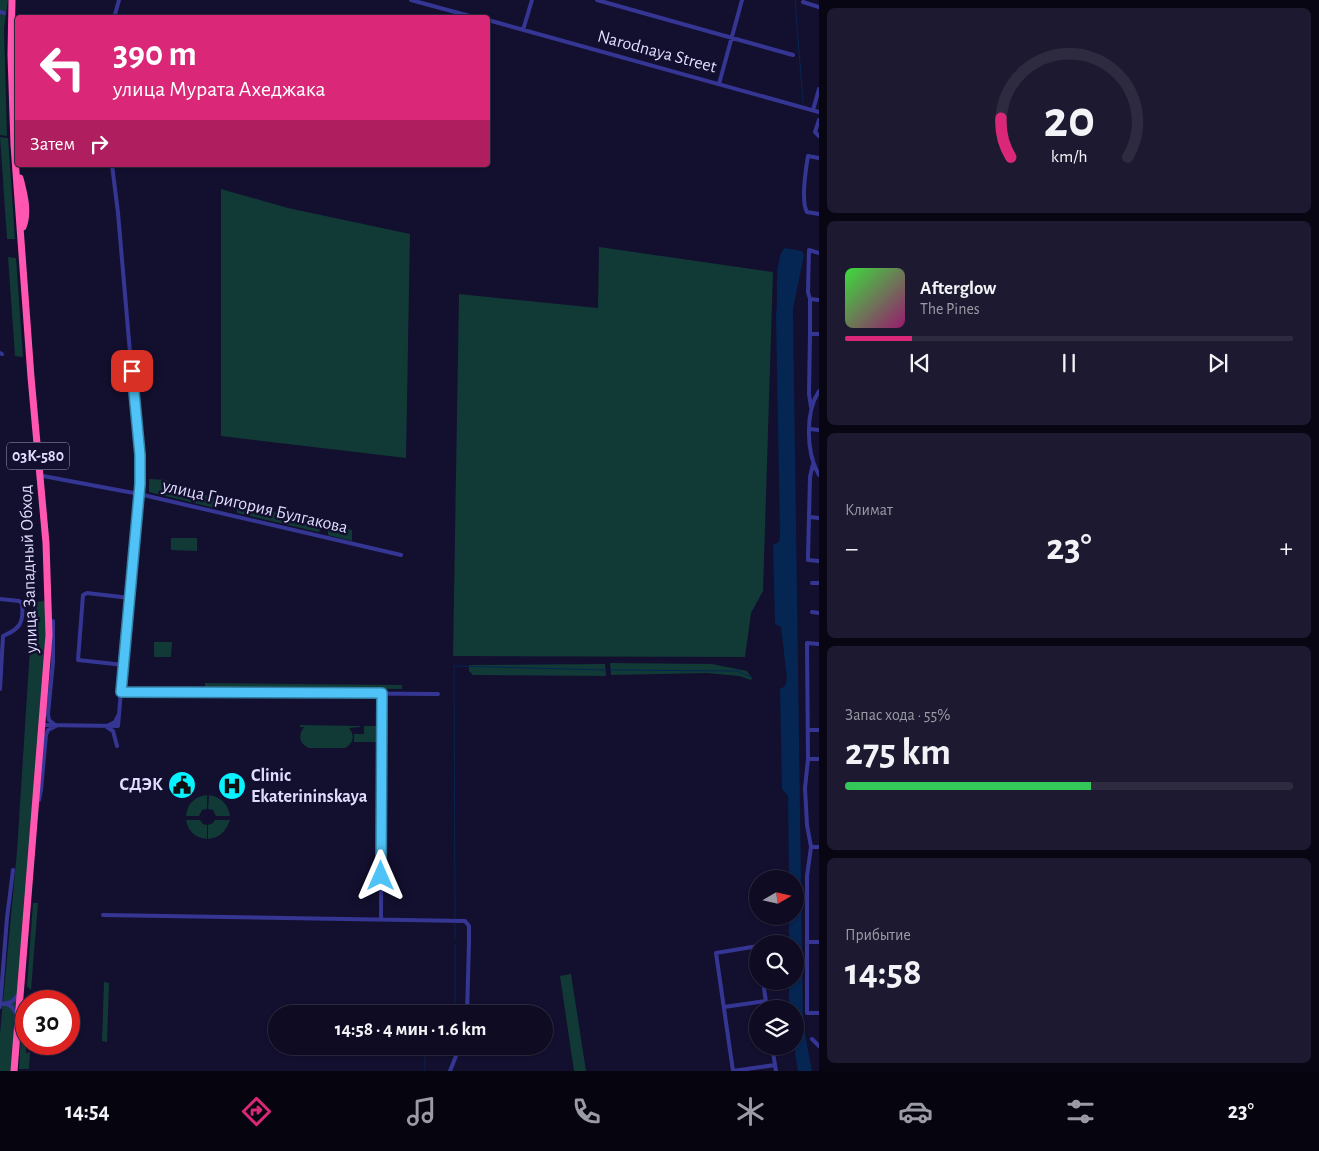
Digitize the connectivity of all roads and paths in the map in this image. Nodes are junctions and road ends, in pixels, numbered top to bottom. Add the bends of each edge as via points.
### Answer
1 (14, 0) edge
2 (119, 0) edge
3 (411, 0) edge
4 (532, 0) edge
5 (597, 0) edge
6 (616, 0) edge
7 (742, 0) edge
8 (803, 2) dead end
9 (614, 5) junction
10 (819, 7) edge
11 (115, 15) edge
12 (466, 15) edge
13 (490, 21) edge
14 (523, 30) junction
15 (732, 38) junction
16 (793, 54) dead end
17 (719, 84) junction
18 (819, 89) edge
19 (15, 97) edge
20 (813, 110) junction
21 (819, 112) edge
22 (819, 120) edge
23 (818, 135) edge
24 (15, 146) edge
25 (819, 158) edge
26 (16, 167) edge
27 (18, 167) edge
28 (112, 167) edge
29 (819, 214) edge
30 (819, 253) edge
31 (810, 299) junction
32 (819, 300) edge
33 (810, 334) junction
34 (819, 334) edge
35 (819, 391) edge
36 (811, 407) junction
37 (810, 429) junction
38 (819, 430) edge
39 (813, 464) junction
40 (819, 475) edge
41 (43, 476) junction
42 (139, 494) junction
43 (810, 517) junction
44 (819, 518) edge
45 (401, 555) dead end
46 (819, 561) edge
47 (812, 583) dead end
48 (819, 583) edge
49 (130, 598) junction
50 (0, 599) edge
51 (812, 612) dead end
52 (819, 612) edge
53 (53, 620) junction
54 (819, 644) edge
55 (124, 666) junction
56 (0, 689) edge
57 (121, 692) junction
58 (382, 693) junction
59 (438, 694) dead end
60 (120, 711) junction
61 (44, 725) junction
62 (56, 726) junction
63 (105, 726) junction
64 (808, 730) junction
65 (819, 730) edge
66 (116, 746) dead end
67 (808, 759) junction
68 (819, 759) edge
69 (39, 800) junction
70 (811, 847) junction
71 (819, 847) edge
72 (13, 870) dead end
73 (103, 915) dead end
74 (381, 920) junction
75 (808, 942) junction
76 (819, 942) edge
77 (749, 948) edge
78 (20, 990) edge
79 (22, 990) edge
80 (15, 998) edge
81 (749, 1003) edge
82 (7, 1004) junction
83 (0, 1005) edge
84 (467, 1005) edge
85 (724, 1007) junction
86 (15, 1012) edge
87 (819, 1013) edge
88 (812, 1039) dead end
89 (819, 1046) edge
90 (16, 1055) edge
91 (456, 1055) edge
92 (773, 1055) edge
93 (775, 1065) junction
94 (15, 1071) edge
95 (450, 1071) edge
96 (733, 1071) edge
97 (776, 1071) edge

1 - 19 highway, улица Западный Обход / 03К-580
1 - 24 highway, улица Западный Обход / 03К-580 via 10,55
2 - 11 street
3 - 12 street
4 - 14 street
5 - 9 street
6 - 9 street
7 - 15 street
8 - 10 street
9 - 15 street
13 - 14 street, Narodnaya Street
14 - 17 street, Narodnaya Street
15 - 16 street
15 - 17 street
17 - 20 street, Narodnaya Street
18 - 20 street
20 - 21 street, Narodnaya Street
22 - 23 street via 815,132
25 - 29 street via 808,156 804,199 807,212
26 - 61 highway, улица Западный Обход / 03К-580 via 49,597
27 - 41 highway, улица Западный Обход / 03К-580
28 - 42 street via 140,455
30 - 31 street via 809,250
31 - 32 street
31 - 33 street
33 - 34 street
33 - 36 street
35 - 36 street
36 - 37 street
37 - 38 street
37 - 39 street
39 - 40 street
39 - 43 street
41 - 42 street, улица Григория Булгакова
41 - 53 highway, улица Западный Обход / 03К-580
42 - 45 street, улица Григория Булгакова
42 - 49 street
43 - 44 street
43 - 46 street via 808,560
47 - 48 street
49 - 55 street
49 - 55 street via 85,594 81,613 78,660
50 - 56 street via 19,601 23,609 17,630 3,636
51 - 52 street
53 - 61 highway, улица Западный Обход / 03К-580
53 - 62 street via 48,718
54 - 64 street via 807,643
55 - 57 street
57 - 58 street
57 - 60 street
58 - 59 street
58 - 74 street
60 - 63 street via 115,722
60 - 63 street via 118,726
61 - 62 street
61 - 69 highway, улица Западный Обход / 03К-580
61 - 78 highway, улица Западный Обход / 03К-580
62 - 63 street
62 - 69 street via 47,732
63 - 66 street via 113,731
64 - 65 street
64 - 67 street
67 - 68 street
67 - 70 street via 805,806
69 - 79 highway, улица Западный Обход / 03К-580
70 - 71 street
70 - 75 street
72 - 83 street
73 - 74 street
74 - 84 street via 464,921 469,926
75 - 76 street
75 - 87 street via 807,1013
77 - 85 street via 716,953
80 - 82 street
81 - 85 street
82 - 83 street
82 - 86 street
85 - 96 street
88 - 89 street
90 - 94 highway, 03К-580
91 - 95 street
92 - 93 street
93 - 96 street
93 - 97 street

